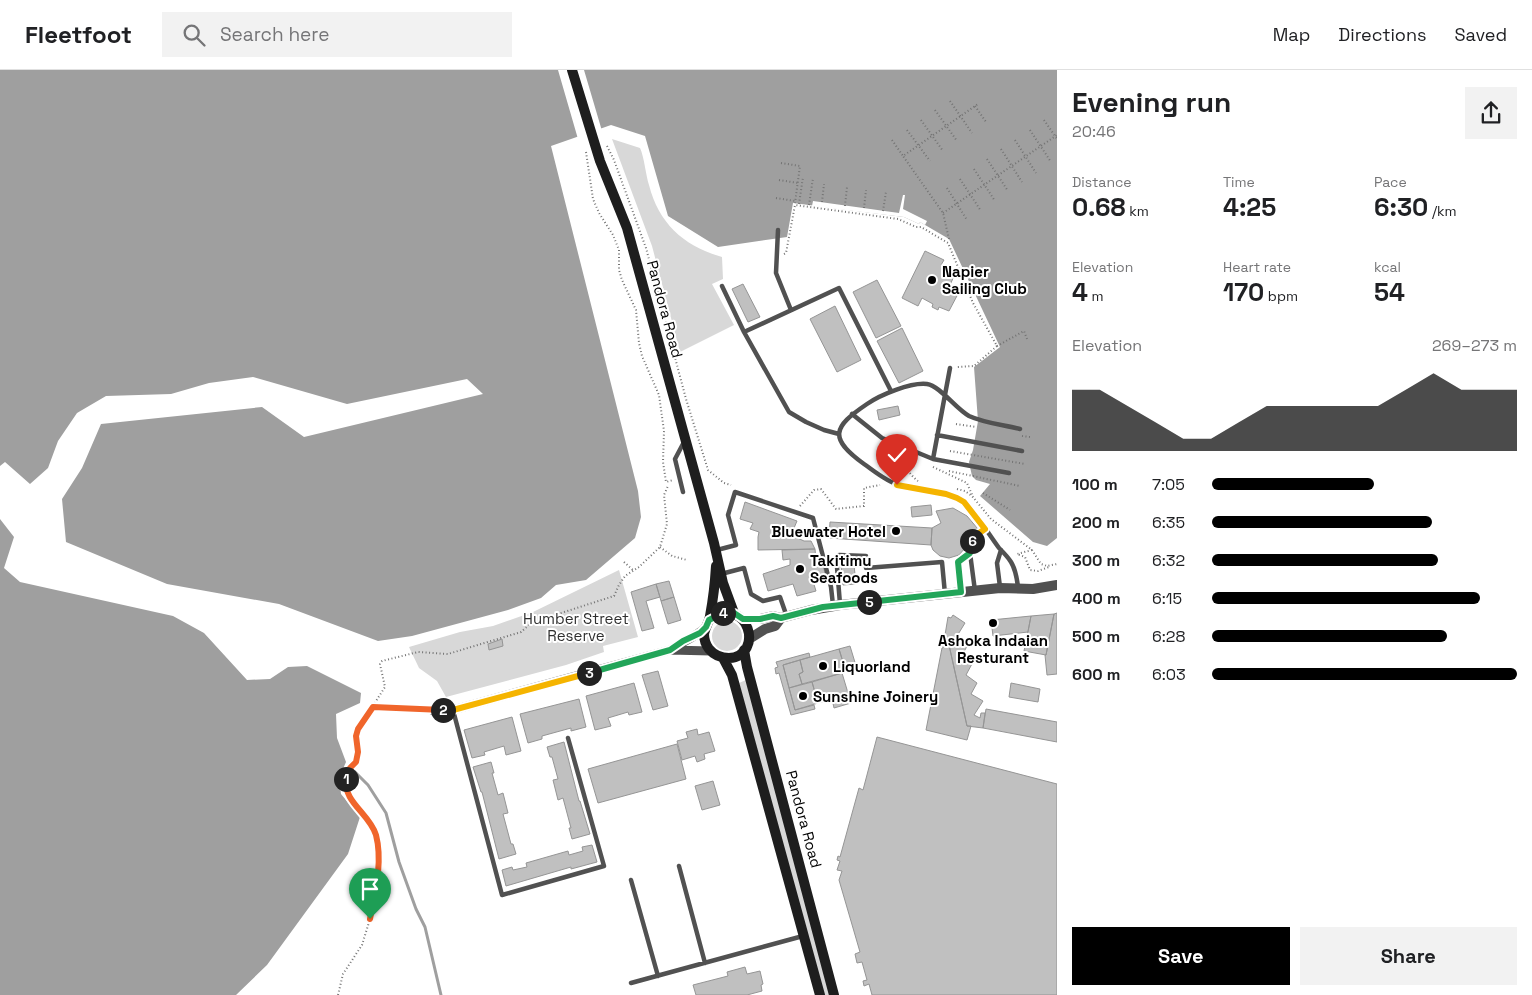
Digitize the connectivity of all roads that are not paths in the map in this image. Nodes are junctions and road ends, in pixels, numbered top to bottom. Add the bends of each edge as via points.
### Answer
1 (572, 70) edge
2 (778, 230) dead end
3 (722, 286) dead end
4 (791, 310) junction
5 (744, 332) junction
6 (950, 368) road end
7 (891, 391) junction
8 (944, 395) junction
9 (852, 414) junction
10 (1020, 429) dead end
11 (838, 434) junction
12 (937, 435) junction
13 (685, 440) junction
14 (1022, 451) dead end
15 (933, 459) junction
16 (1009, 473) dead end
17 (683, 492) dead end
18 (985, 529) junction
19 (1001, 550) junction
20 (970, 553) junction
21 (716, 556) junction
22 (721, 574) junction
23 (1057, 585) edge
24 (1000, 588) junction
25 (1018, 588) junction
26 (975, 591) junction
27 (961, 592) junction
28 (946, 594) junction
29 (837, 605) junction
30 (738, 616) junction
31 (784, 618) junction
32 (708, 623) junction
33 (749, 639) junction
34 (670, 650) junction
35 (744, 650) junction
36 (711, 651) junction
37 (723, 658) junction
38 (453, 710) junction
39 (433, 711) road end
40 (568, 738) dead end
41 (679, 866) dead end
42 (631, 880) dead end
43 (804, 936) junction
44 (705, 963) junction
45 (658, 976) junction
46 (631, 983) dead end
47 (820, 995) edge
48 (834, 995) edge

1 - 13 main road, Pandora Road via 606,179 627,228
2 - 4 lane via 776,273
3 - 5 lane
4 - 5 lane
4 - 7 lane via 840,288
5 - 11 lane via 789,412
6 - 8 lane
7 - 8 lane via 928,384
7 - 9 lane
8 - 10 lane via 971,417
8 - 12 lane
9 - 11 lane
9 - 15 lane via 882,438
11 - 18 lane via 841,444 852,456 876,473 897,485 957,498 964,502
12 - 14 lane
12 - 15 lane
13 - 17 lane via 675,459
13 - 21 main road, Pandora Road
15 - 16 lane
18 - 19 lane
18 - 20 lane via 972,538
19 - 24 lane via 997,563
19 - 25 lane via 1011,561
20 - 26 lane
20 - 27 lane via 958,562
21 - 22 main road, Pandora Road
21 - 29 lane via 736,545 728,515 735,492 813,518
21 - 32 main road
22 - 30 main road, Pandora Road
22 - 31 lane via 744,568 751,594 763,601 780,597
23 - 25 street
24 - 25 street
24 - 26 street
26 - 27 street
27 - 28 street
28 - 29 street
28 - 29 lane via 942,562 866,568 866,556 839,555
29 - 31 street
30 - 31 street
30 - 32 main road via 723,613
30 - 33 main road via 747,625
31 - 33 street via 776,626
32 - 34 street via 700,633
32 - 36 main road via 704,635
33 - 35 main road
34 - 36 street
34 - 38 street
35 - 37 main road via 732,658
35 - 48 main road, Pandora Road
36 - 37 main road
37 - 43 main road, Pandora Road via 732,675
38 - 39 street
38 - 40 lane via 502,895 604,866
41 - 44 lane
42 - 45 lane
43 - 44 lane
43 - 47 main road, Pandora Road
44 - 45 lane
45 - 46 lane

